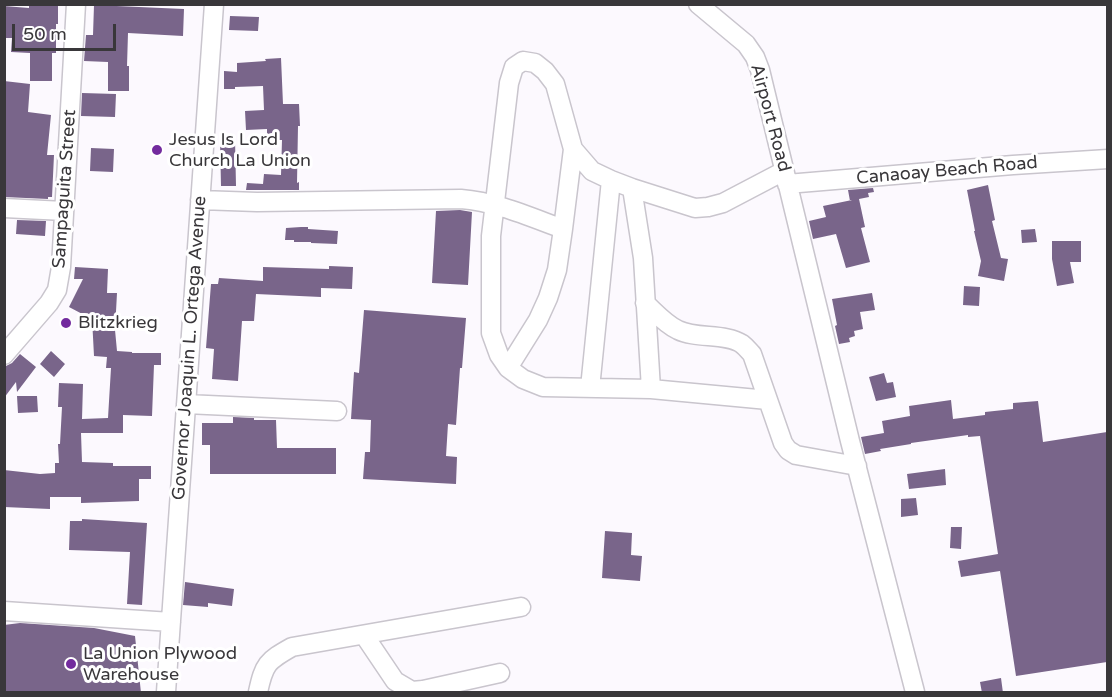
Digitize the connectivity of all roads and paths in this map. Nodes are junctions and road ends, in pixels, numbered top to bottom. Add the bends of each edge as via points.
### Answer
1 (76, 4) edge
2 (214, 4) edge
3 (698, 4) edge
4 (573, 149) junction
5 (1107, 159) edge
6 (786, 178) junction
7 (611, 180) junction
8 (632, 188) junction
9 (200, 200) junction
10 (495, 205) junction
11 (4, 208) edge
12 (64, 211) junction
13 (564, 229) junction
14 (645, 303) junction
15 (4, 355) edge
16 (508, 368) junction
17 (590, 388) junction
18 (651, 389) junction
19 (768, 400) junction
20 (186, 404) junction
21 (337, 411) dead end
22 (857, 466) junction
23 (521, 607) dead end
24 (4, 611) edge
25 (171, 622) junction
26 (364, 634) junction
27 (500, 673) dead end
28 (915, 692) edge
29 (166, 693) edge
30 (258, 693) edge

1 - 12 street, Sampaguita Street
2 - 9 street, Governor Joaquin L. Ortega Avenue
3 - 6 street, Airport Road via 746,44 755,57
4 - 7 street via 592,171
4 - 10 street via 555,84 535,63 523,61 514,67 509,83
4 - 13 street
5 - 6 street, Canaoay Beach Road
6 - 8 street via 723,203 695,208
6 - 22 street, Airport Road
7 - 8 street
7 - 17 street
8 - 14 street via 643,258
9 - 10 street via 461,199
9 - 20 street, Governor Joaquin L. Ortega Avenue
10 - 13 street
10 - 16 street via 491,236 491,333
11 - 12 street
12 - 15 street, Sampaguita Street via 57,290
13 - 16 street via 548,298
14 - 18 street
14 - 19 street via 677,330 744,345 752,354
16 - 17 street via 523,380 543,387
17 - 18 street
18 - 19 street
19 - 22 street via 788,450 796,455
20 - 21 street
20 - 25 street, Governor Joaquin L. Ortega Avenue
22 - 28 street, Airport Road
23 - 26 street
24 - 25 street
25 - 29 street, Governor Joaquin L. Ortega Avenue
26 - 27 street via 395,681 412,691
26 - 30 street via 292,647 275,656 262,670

